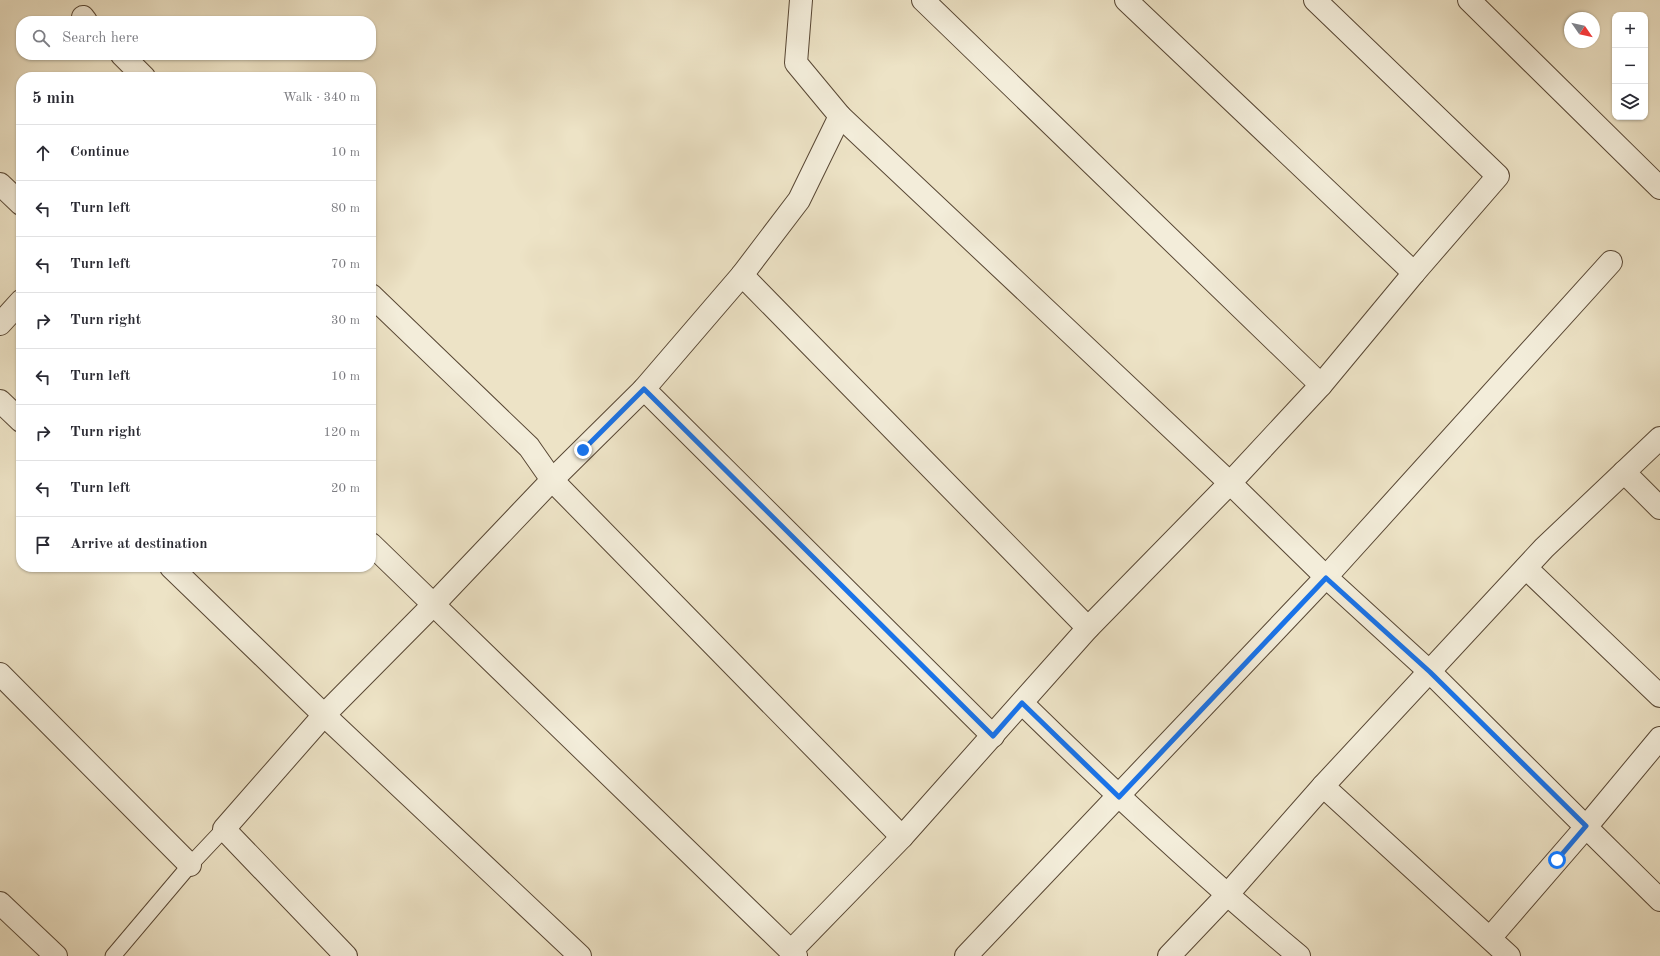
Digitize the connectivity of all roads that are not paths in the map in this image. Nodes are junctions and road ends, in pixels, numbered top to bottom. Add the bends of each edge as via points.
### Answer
1 (801, 0) edge
2 (922, 0) edge
3 (1126, 0) edge
4 (1314, 0) edge
5 (1469, 0) edge
6 (127, 60) edge
7 (139, 72) edge
8 (840, 116) junction
9 (0, 184) edge
10 (1660, 188) edge
11 (16, 199) edge
12 (1611, 262) dead end
13 (1414, 273) junction
14 (742, 275) junction
15 (376, 300) edge
16 (16, 306) edge
17 (0, 324) edge
18 (1321, 385) junction
19 (644, 389) junction
20 (0, 401) edge
21 (16, 416) edge
22 (1660, 438) edge
23 (1624, 472) junction
24 (552, 480) junction
25 (1230, 483) junction
26 (1660, 508) edge
27 (376, 549) edge
28 (1526, 568) junction
29 (176, 572) edge
30 (1326, 578) junction
31 (433, 605) junction
32 (1088, 628) junction
33 (1430, 672) junction
34 (0, 674) edge
35 (1660, 696) edge
36 (1022, 703) junction
37 (324, 715) junction
38 (993, 736) junction
39 (1660, 738) edge
40 (1323, 786) junction
41 (1119, 797) junction
42 (1586, 826) junction
43 (224, 829) junction
44 (902, 837) junction
45 (190, 866) junction
46 (1227, 895) junction
47 (1660, 900) edge
48 (0, 903) edge
49 (1490, 938) junction
50 (794, 953) edge
51 (56, 956) edge
52 (113, 956) edge
53 (346, 956) edge
54 (580, 956) edge
55 (966, 956) edge
56 (1168, 956) edge
57 (1299, 956) edge
58 (1509, 956) edge

1 - 8 street via 796,63
2 - 18 street
3 - 13 street
4 - 13 street via 1498,176
5 - 10 street
6 - 7 street
8 - 14 street via 799,200
8 - 25 street
9 - 11 street
12 - 30 street
13 - 18 street
14 - 19 street
14 - 32 street
15 - 24 street via 529,446
16 - 17 street
18 - 25 street
19 - 24 street
19 - 38 street
20 - 21 street
22 - 23 street
23 - 26 street
23 - 28 street
24 - 31 street
24 - 44 street
25 - 30 street
25 - 32 street
27 - 31 street
28 - 33 street
28 - 35 street
29 - 37 street
30 - 33 street
30 - 41 street
31 - 37 street
31 - 50 street
32 - 36 street
33 - 40 street
33 - 42 street
34 - 45 street
36 - 38 street
36 - 41 street
37 - 43 street
37 - 54 street
38 - 44 street
39 - 42 street
40 - 46 street
40 - 49 street
41 - 46 street
41 - 55 street
42 - 47 street
42 - 49 street
43 - 45 lane
43 - 53 street
44 - 50 street
45 - 52 lane
46 - 56 street
46 - 57 street
48 - 51 street
49 - 58 street

